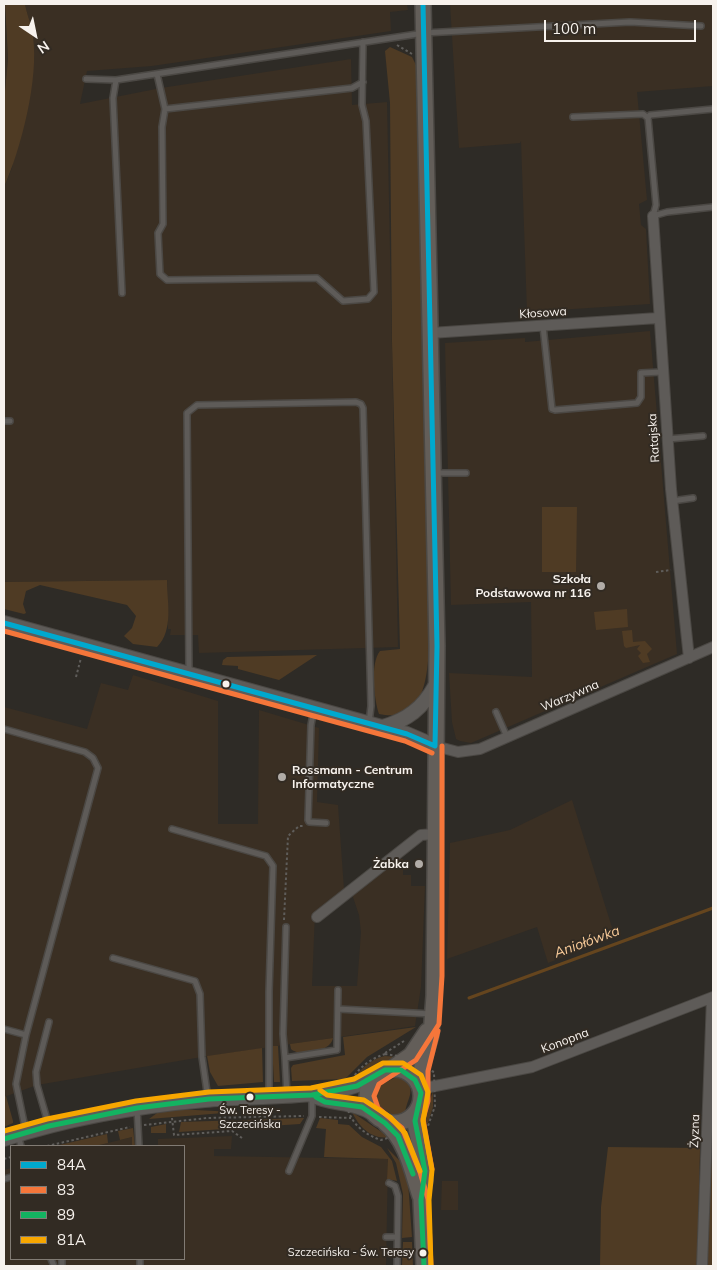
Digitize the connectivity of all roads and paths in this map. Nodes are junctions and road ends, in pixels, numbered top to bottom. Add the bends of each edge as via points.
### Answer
1 (423, 4) edge
2 (700, 26) dead end
3 (424, 32) junction
4 (378, 39) junction
5 (363, 42) junction
6 (425, 68) junction
7 (158, 74) junction
8 (86, 79) dead end
9 (116, 80) junction
10 (363, 82) junction
11 (165, 109) junction
12 (713, 109) edge
13 (572, 116) dead end
14 (648, 118) junction
15 (713, 208) edge
16 (653, 216) junction
17 (122, 293) dead end
18 (658, 318) junction
19 (543, 326) junction
20 (430, 333) junction
21 (662, 372) junction
22 (703, 436) dead end
23 (667, 439) junction
24 (433, 473) junction
25 (466, 473) dead end
26 (693, 498) dead end
27 (672, 501) junction
28 (674, 570) dead end
29 (656, 572) dead end
30 (4, 623) edge
31 (713, 648) edge
32 (81, 658) dead end
33 (689, 658) junction
34 (189, 673) junction
35 (76, 677) dead end
36 (435, 686) junction
37 (314, 708) junction
38 (496, 712) dead end
39 (370, 724) junction
40 (4, 729) edge
41 (508, 737) junction
42 (435, 746) junction
43 (326, 822) dead end
44 (305, 826) dead end
45 (172, 829) dead end
46 (435, 834) junction
47 (317, 917) dead end
48 (286, 927) joint
49 (113, 958) dead end
50 (338, 990) dead end
51 (712, 997) edge
52 (338, 1009) junction
53 (432, 1018) junction
54 (49, 1022) dead end
55 (4, 1029) edge
56 (26, 1035) junction
57 (400, 1056) dead end
58 (285, 1058) junction
59 (391, 1069) junction
60 (374, 1078) junction
61 (348, 1085) dead end
62 (427, 1089) junction
63 (287, 1095) junction
64 (312, 1095) junction
65 (270, 1096) junction
66 (208, 1099) junction
67 (137, 1108) junction
68 (418, 1109) junction
69 (350, 1111) dead end
70 (372, 1113) junction
71 (312, 1116) junction
72 (172, 1118) dead end
73 (351, 1118) junction
74 (172, 1122) junction
75 (386, 1123) junction
76 (49, 1126) junction
77 (138, 1126) junction
78 (422, 1128) dead end
79 (21, 1138) edge
80 (242, 1138) dead end
81 (391, 1138) dead end
82 (4, 1139) edge
83 (52, 1145) edge
84 (139, 1145) edge
85 (290, 1171) dead end
86 (388, 1183) dead end
87 (422, 1200) junction
88 (386, 1237) dead end
89 (397, 1237) junction
90 (397, 1266) edge
91 (424, 1266) edge
92 (702, 1266) edge

1 - 3 main road
2 - 3 lane via 630,22
3 - 4 lane
3 - 6 main road
4 - 5 lane
4 - 6 path via 401,46
5 - 7 lane
5 - 10 lane
6 - 20 main road
7 - 9 lane
7 - 11 lane
8 - 9 lane
9 - 17 lane via 113,98
10 - 11 lane via 352,88
10 - 11 lane via 374,292 368,299 343,301 316,278 167,280 160,274 158,233 163,224 162,127
12 - 14 lane via 650,115
13 - 14 lane via 643,114
14 - 16 lane via 656,205
15 - 16 lane
16 - 18 street, Ratajska
18 - 19 street, Kłosowa
18 - 21 street, Ratajska
19 - 20 street, Kłosowa
19 - 21 lane via 552,409 637,403 641,397 641,373
20 - 24 main road
21 - 23 street, Ratajska
22 - 23 lane
23 - 27 street, Ratajska
24 - 25 lane
24 - 36 main road
26 - 27 lane
27 - 33 street, Ratajska
28 - 29 path
30 - 34 street
31 - 33 street, Warzywna
32 - 35 path
33 - 41 street, Warzywna
34 - 37 street
34 - 39 lane via 187,413 197,405 356,402 363,408
36 - 39 street via 422,706 411,715
36 - 42 main road
37 - 39 street
37 - 43 lane via 308,820
38 - 41 lane
39 - 42 street via 414,736
40 - 56 lane via 85,752 98,768
41 - 42 street, Warzywna via 469,752
42 - 46 main road
44 - 48 path via 299,826 288,836
45 - 65 lane via 271,860
46 - 47 street via 421,835
46 - 53 main road
48 - 58 lane
49 - 66 lane via 195,981 200,994 202,1056
50 - 52 lane
51 - 62 street, Konopna via 532,1067
51 - 92 street, Żyzna
52 - 53 lane
52 - 58 lane via 337,1050
53 - 59 main road via 416,1048
53 - 62 main road via 430,1040 421,1070
54 - 76 lane via 36,1072
55 - 56 lane
56 - 79 lane via 16,1084
57 - 61 path via 385,1054 374,1058 358,1070
58 - 63 lane
59 - 60 main road
59 - 62 main road via 408,1073
60 - 64 street via 353,1088
60 - 70 main road via 366,1097
62 - 68 main road
62 - 78 path via 434,1113 428,1126
63 - 64 street
63 - 65 street
64 - 70 street via 325,1102 358,1106
64 - 71 lane
65 - 66 street
66 - 67 street
67 - 76 street
67 - 77 lane
68 - 75 main road via 404,1122
68 - 87 main road via 415,1124 425,1180
69 - 73 path
70 - 75 main road
71 - 73 path
71 - 74 path
71 - 85 lane
72 - 74 path
73 - 81 path via 370,1135 381,1140
74 - 77 path
74 - 80 path via 174,1135 232,1132
75 - 87 main road via 401,1142
76 - 79 street
77 - 83 path
77 - 84 lane
79 - 82 street
86 - 89 lane via 395,1186 398,1196
87 - 91 main road
88 - 89 lane
89 - 90 lane

